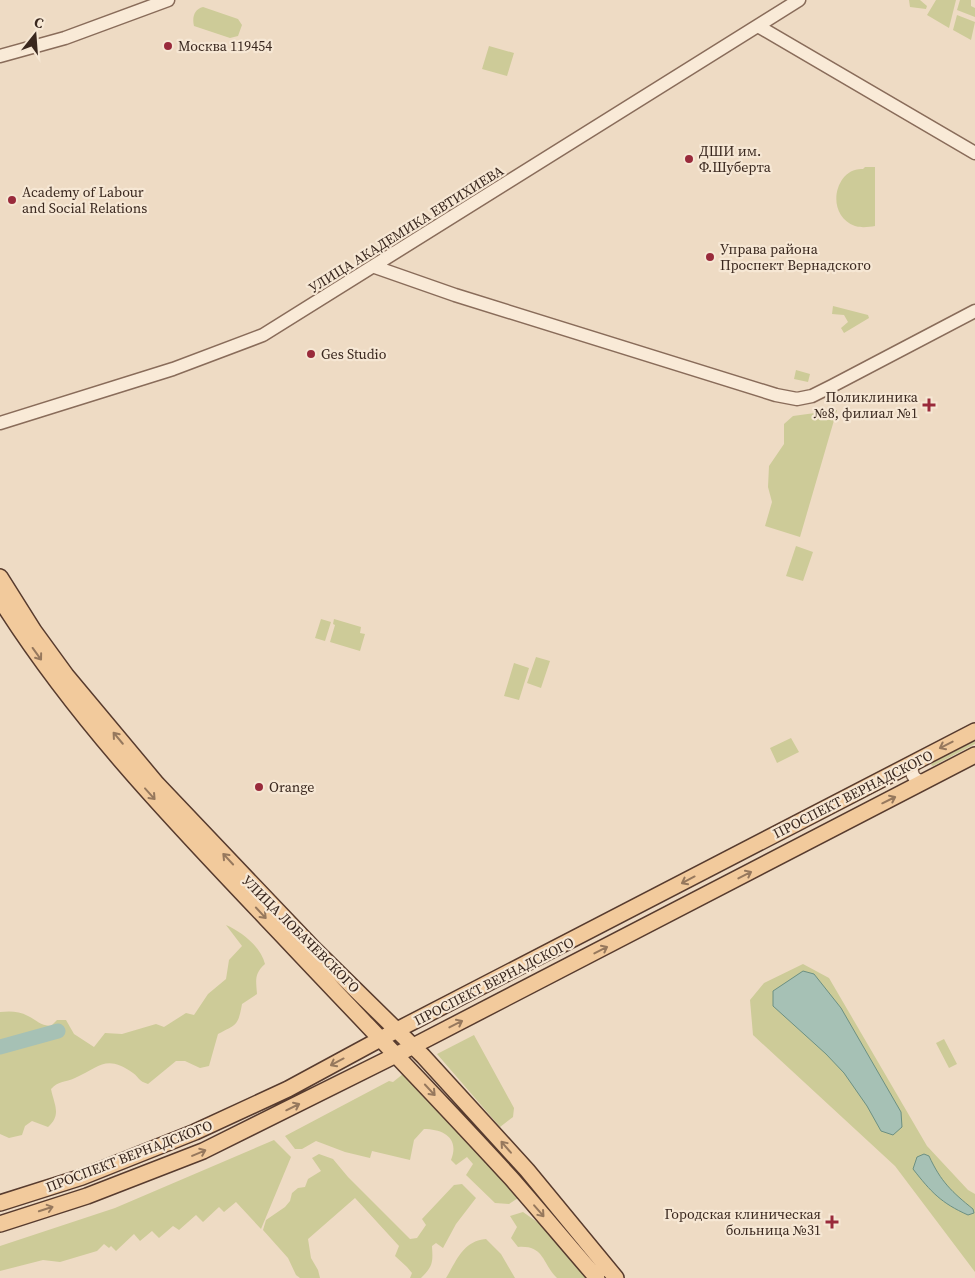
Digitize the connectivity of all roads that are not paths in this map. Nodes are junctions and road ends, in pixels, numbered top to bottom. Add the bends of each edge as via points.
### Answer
1 (168, 0) edge
2 (799, 0) edge
3 (758, 26) junction
4 (0, 56) edge
5 (975, 153) edge
6 (375, 267) junction
7 (975, 311) edge
8 (0, 423) edge
9 (0, 577) edge
10 (0, 599) edge
11 (975, 730) edge
12 (975, 755) edge
13 (918, 760) junction
14 (928, 780) junction
15 (397, 1030) junction
16 (380, 1039) junction
17 (413, 1046) junction
18 (396, 1055) junction
19 (0, 1202) edge
20 (0, 1224) edge
21 (597, 1278) edge
22 (616, 1278) edge

1 - 4 street via 65,38
2 - 3 street, УЛИЦА АКАДЕМИКА ЕВТИХИЕВА
3 - 5 street
3 - 6 street, УЛИЦА АКАДЕМИКА ЕВТИХИЕВА
6 - 7 street via 653,357 796,399 812,396
6 - 8 street, УЛИЦА АКАДЕМИКА ЕВТИХИЕВА via 263,335 173,369
15 -> 9 main road, УЛИЦА ЛОБАЧЕВСКОГО via 308,943 157,784 66,675
10 -> 16 main road, УЛИЦА ЛОБАЧЕВСКОГО via 56,681 118,758 204,854
11 -> 13 main road, ПРОСПЕКТ ВЕРНАДСКОГО
12 - 14 main road, ПРОСПЕКТ ВЕРНАДСКОГО
13 - 14 street via 912,766 912,773 916,779
13 -> 15 main road, ПРОСПЕКТ ВЕРНАДСКОГО
17 -> 14 main road, ПРОСПЕКТ ВЕРНАДСКОГО
15 - 16 main road, ПРОСПЕКТ ВЕРНАДСКОГО
15 - 17 main road, УЛИЦА ЛОБАЧЕВСКОГО
16 - 18 main road, УЛИЦА ЛОБАЧЕВСКОГО
16 -> 19 main road, ПРОСПЕКТ ВЕРНАДСКОГО via 288,1089 195,1132 82,1177
17 - 18 main road, ПРОСПЕКТ ВЕРНАДСКОГО
22 -> 17 main road, УЛИЦА ЛОБАЧЕВСКОГО via 498,1138
20 -> 18 main road, ПРОСПЕКТ ВЕРНАДСКОГО via 87,1196 203,1151
18 -> 21 main road, УЛИЦА ЛОБАЧЕВСКОГО

